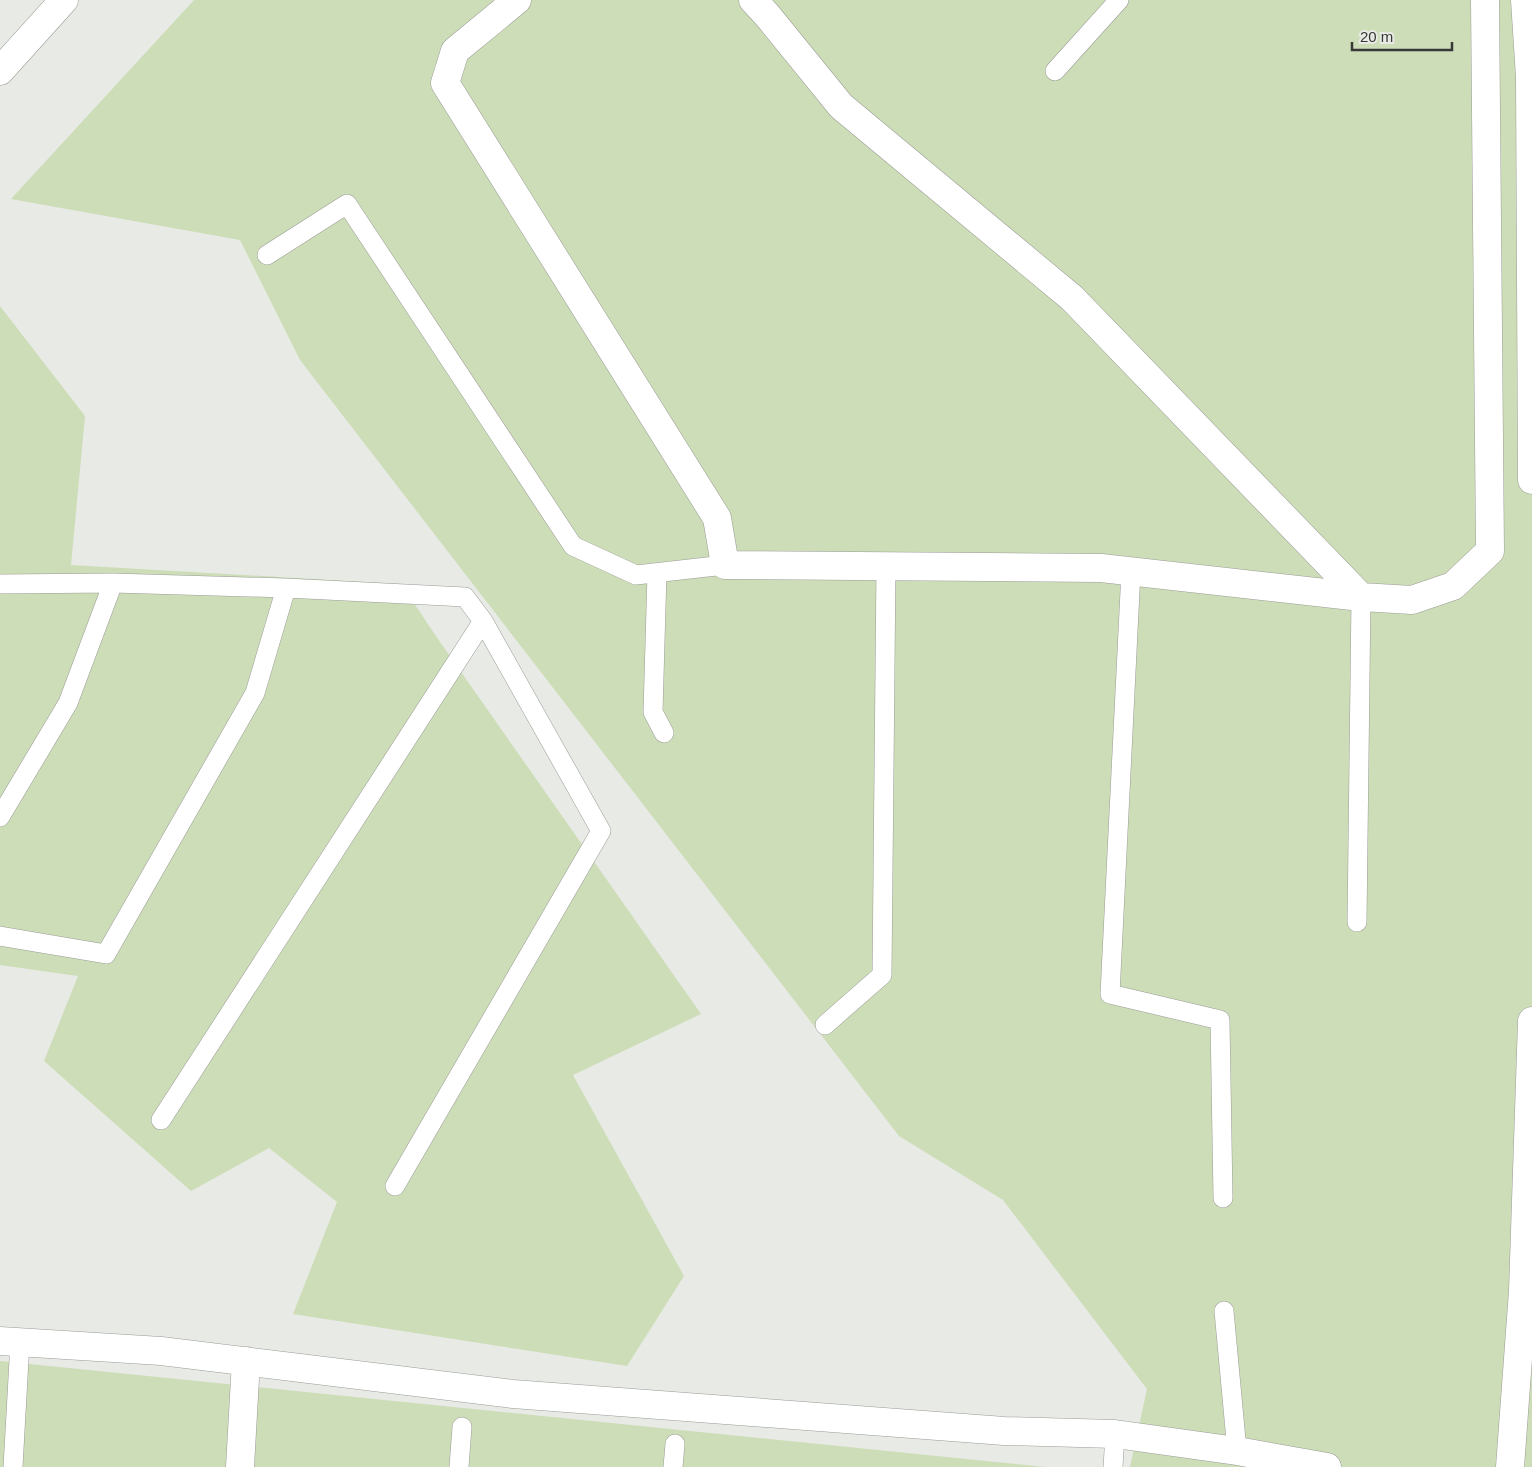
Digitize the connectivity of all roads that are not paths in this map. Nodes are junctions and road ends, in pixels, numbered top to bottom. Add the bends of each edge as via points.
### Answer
1 (64, 0) edge
2 (517, 0) edge
3 (753, 0) edge
4 (1119, 0) edge
5 (1485, 0) edge
6 (1525, 0) edge
7 (0, 71) edge
8 (1055, 71) dead end
9 (267, 255) dead end
10 (1532, 480) edge
11 (725, 565) junction
12 (886, 566) junction
13 (1130, 571) junction
14 (657, 573) junction
15 (113, 582) junction
16 (0, 584) edge
17 (286, 588) junction
18 (1361, 597) junction
19 (483, 621) junction
20 (664, 733) dead end
21 (0, 817) edge
22 (1357, 922) dead end
23 (0, 936) edge
24 (1532, 1022) edge
25 (825, 1025) dead end
26 (160, 1120) dead end
27 (395, 1186) dead end
28 (1223, 1198) dead end
29 (1528, 1291) edge
30 (1224, 1311) dead end
31 (10, 1342) edge
32 (246, 1361) junction
33 (462, 1427) dead end
34 (1115, 1434) junction
35 (675, 1444) dead end
36 (1237, 1451) junction
37 (13, 1467) edge
38 (240, 1467) edge
39 (459, 1467) edge
40 (673, 1467) edge
41 (1112, 1467) edge
42 (1327, 1467) edge
43 (1510, 1467) edge

1 - 7 street
2 - 11 street via 455,51 445,83 717,518
3 - 18 street via 841,106 1072,298
4 - 8 lane
5 - 18 street via 1490,551 1453,586 1412,600
6 - 10 street via 1530,77
9 - 14 lane via 347,204 573,546 636,575
11 - 12 street
11 - 14 lane
12 - 13 street
12 - 25 lane via 882,975
13 - 18 street
13 - 28 lane via 1110,994 1220,1020
14 - 20 lane via 653,712
15 - 16 lane
15 - 17 lane
15 - 21 lane via 68,702
17 - 19 lane via 465,597
17 - 23 lane via 255,692 106,954
18 - 22 lane
19 - 26 lane
19 - 27 lane via 601,831
24 - 29 street
29 - 43 street
30 - 36 lane
31 - 32 street via 161,1351
31 - 37 lane
32 - 34 street via 513,1394 1004,1431
32 - 38 street
33 - 39 lane
34 - 36 street
34 - 41 lane
35 - 40 lane
36 - 42 street

